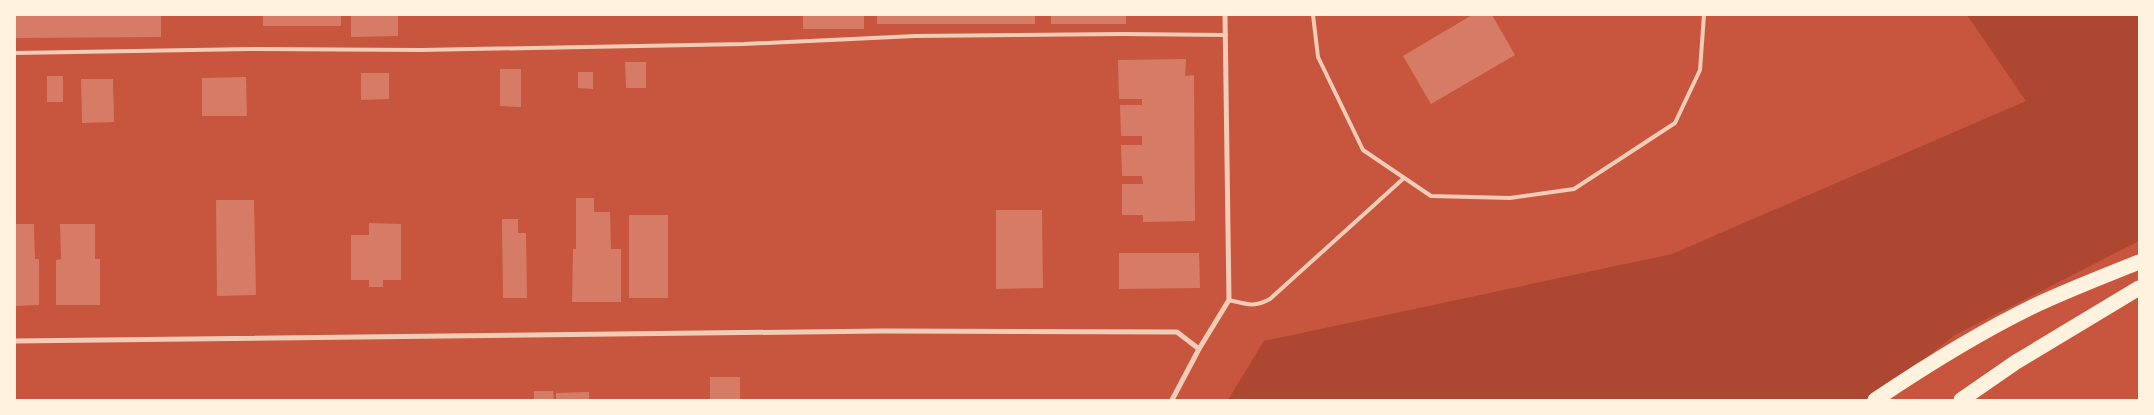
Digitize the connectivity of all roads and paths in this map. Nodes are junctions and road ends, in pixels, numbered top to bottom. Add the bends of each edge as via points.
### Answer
1 (1225, 15) edge
2 (1313, 15) edge
3 (1704, 15) edge
4 (1226, 35) junction
5 (15, 53) edge
6 (1404, 178) junction
7 (2139, 262) edge
8 (2139, 288) edge
9 (1229, 300) junction
10 (15, 341) edge
11 (1199, 349) junction
12 (1172, 400) edge
13 (1875, 400) edge
14 (1961, 400) edge

1 - 4 street
2 - 6 lane via 1318,56 1363,150
3 - 6 lane via 1700,70 1676,123 1574,189 1510,198 1430,196
4 - 5 lane via 915,36 744,44
4 - 9 street
6 - 9 lane via 1270,299 1260,305
7 - 13 highway via 2035,306 1934,360
8 - 14 highway via 2016,362
9 - 11 street
10 - 11 street via 883,331 1177,332
11 - 12 street

